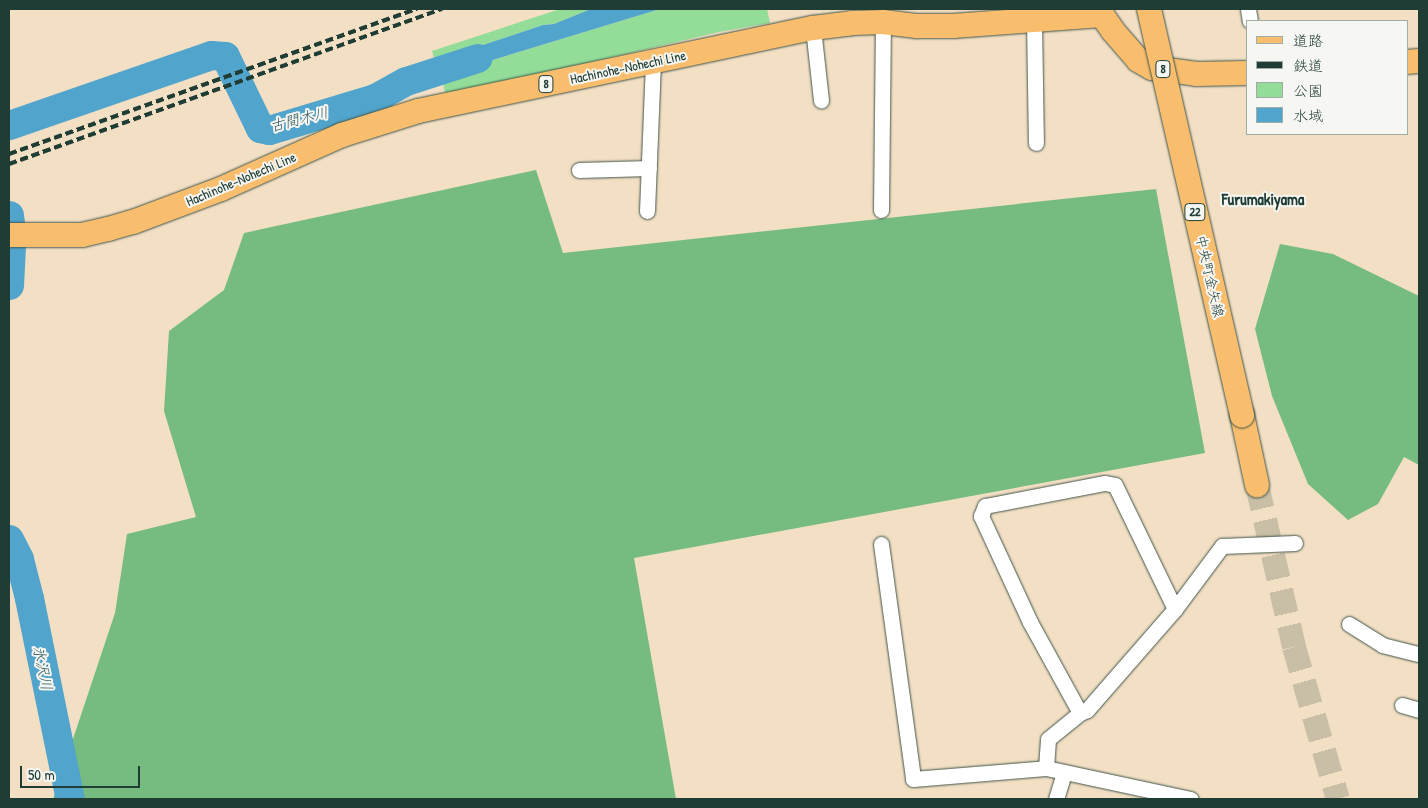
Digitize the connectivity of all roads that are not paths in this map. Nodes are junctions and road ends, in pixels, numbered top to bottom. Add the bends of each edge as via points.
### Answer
1 (1149, 9) edge
2 (1101, 12) edge
3 (1034, 20) junction
4 (883, 22) junction
5 (812, 28) junction
6 (653, 62) junction
7 (1246, 73) edge
8 (821, 102) dead end
9 (1036, 143) dead end
10 (649, 168) junction
11 (580, 170) dead end
12 (881, 210) dead end
13 (647, 212) dead end
14 (9, 235) edge
15 (1257, 485) tunnel mouth
16 (1295, 543) dead end
17 (881, 544) dead end
18 (1175, 609) junction
19 (1349, 624) dead end
20 (1419, 654) edge
21 (1402, 705) dead end
22 (1419, 710) edge
23 (1080, 713) junction
24 (1046, 768) junction
25 (1064, 772) junction
26 (1056, 799) edge
27 (1191, 799) edge

1 - 15 main road, 中央町金矢線 / 22, bridge
2 - 3 main road, Hachinohe-Nohechi Line / 8
2 - 7 main road, Hachinohe-Nohechi Line / 8 via 1138,60 1152,68 1197,74
3 - 4 main road, Hachinohe-Nohechi Line / 8 via 927,26
3 - 9 street
4 - 5 main road, Hachinohe-Nohechi Line / 8
4 - 12 street
5 - 6 main road, Hachinohe-Nohechi Line / 8
5 - 8 street
6 - 10 street
6 - 14 main road, Hachinohe-Nohechi Line / 8 via 418,111 342,135 221,189 124,225 82,235
10 - 11 street
10 - 13 street
16 - 18 street via 1222,546
17 - 24 street via 913,779
18 - 23 street via 1087,710
18 - 23 street via 1115,485 1105,482 985,506 980,516 1030,622
19 - 20 street via 1382,645
21 - 22 street
23 - 24 street via 1048,739
24 - 25 street
25 - 26 street
25 - 27 street

